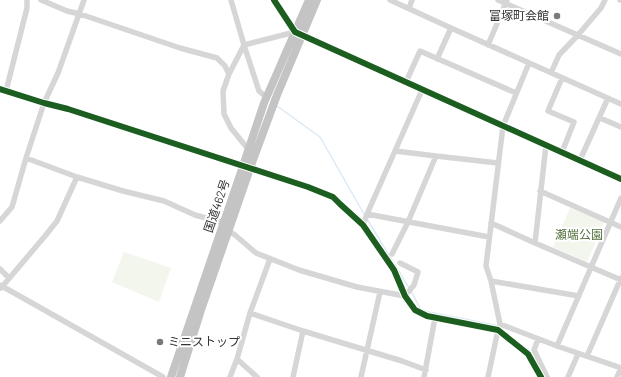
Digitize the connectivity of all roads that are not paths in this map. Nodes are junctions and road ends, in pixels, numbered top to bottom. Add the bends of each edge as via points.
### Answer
1 (27, 0) edge
2 (41, 0) edge
3 (84, 0) edge
4 (231, 0) edge
5 (274, 0) edge
6 (309, 0) edge
7 (317, 0) edge
8 (390, 0) edge
9 (412, 0) edge
10 (498, 0) edge
11 (604, 0) edge
12 (506, 2) edge
13 (409, 8) junction
14 (80, 14) junction
15 (451, 28) junction
16 (298, 34) junction
17 (578, 36) junction
18 (246, 45) junction
19 (488, 45) junction
20 (621, 54) edge
21 (437, 59) junction
22 (529, 63) junction
23 (550, 73) junction
24 (229, 74) junction
25 (562, 78) junction
26 (406, 82) junction
27 (3, 90) edge
28 (422, 90) junction
29 (516, 94) junction
30 (266, 97) junction
31 (608, 98) junction
32 (44, 103) junction
33 (621, 104) edge
34 (600, 118) junction
35 (503, 126) junction
36 (621, 127) edge
37 (546, 145) junction
38 (248, 149) junction
39 (395, 151) junction
40 (562, 152) junction
41 (436, 156) junction
42 (26, 158) junction
43 (580, 160) junction
44 (498, 163) junction
45 (246, 167) junction
46 (77, 177) junction
47 (621, 178) edge
48 (540, 192) junction
49 (621, 198) edge
50 (367, 214) junction
51 (0, 220) edge
52 (408, 222) junction
53 (611, 222) junction
54 (224, 223) junction
55 (491, 223) junction
56 (363, 225) junction
57 (621, 227) edge
58 (228, 231) junction
59 (490, 237) junction
60 (535, 243) junction
61 (392, 254) dead end
62 (270, 259) junction
63 (400, 263) dead end
64 (591, 267) junction
65 (0, 269) edge
66 (9, 278) junction
67 (621, 279) edge
68 (491, 280) junction
69 (1, 287) edge
70 (380, 292) junction
71 (406, 296) junction
72 (579, 296) junction
73 (250, 313) junction
74 (435, 318) junction
75 (500, 324) junction
76 (498, 330) junction
77 (303, 331) junction
78 (538, 339) junction
79 (557, 346) junction
80 (367, 350) junction
81 (578, 354) junction
82 (587, 356) junction
83 (237, 359) junction
84 (621, 368) edge
85 (426, 370) junction
86 (163, 377) edge
87 (171, 377) edge
88 (180, 377) edge
89 (230, 377) edge
90 (257, 377) edge
91 (293, 377) edge
92 (361, 377) edge
93 (424, 377) edge
94 (488, 377) edge
95 (541, 377) edge
96 (547, 377) edge
97 (568, 377) edge
98 (617, 377) edge

1 - 27 street via 27,8
2 - 14 street
3 - 14 street
4 - 18 street
5 - 16 street
6 - 16 highway, 国道462号
7 - 16 highway, 国道462号
8 - 13 street
9 - 13 street
10 - 12 street
11 - 17 street via 601,8
12 - 17 street
12 - 19 street
13 - 15 street
14 - 24 street via 217,58
14 - 32 street
15 - 19 street
15 - 21 street
16 - 18 street
16 - 26 street
16 - 30 highway, 国道462号
16 - 45 highway, 国道462号 via 277,95
17 - 20 street
17 - 23 street via 559,55
18 - 24 street
18 - 30 street via 259,91
19 - 22 street
21 - 26 street via 420,52
21 - 29 street
22 - 23 street
22 - 29 street
23 - 25 street
24 - 38 street via 223,90 224,114 231,128
25 - 31 street
25 - 40 street via 548,111 574,122
26 - 28 street
27 - 32 street
28 - 35 street
28 - 39 street
29 - 35 street
30 - 38 highway, 国道462号
31 - 33 street
31 - 34 street
32 - 42 street
32 - 45 street
34 - 36 street
34 - 43 street
35 - 37 street
35 - 44 street
37 - 40 street
37 - 48 street
38 - 45 highway, 国道462号
39 - 41 street
39 - 50 street
40 - 43 street
41 - 44 street
41 - 52 street
42 - 46 street
42 - 51 street via 12,207
43 - 47 street
44 - 55 street
45 - 54 highway, 国道462号
45 - 56 street via 332,197
45 - 58 highway, 国道462号
46 - 54 street via 164,201 195,215
46 - 66 street via 57,220
48 - 53 street
48 - 60 street
49 - 53 street
50 - 52 street
50 - 56 street
52 - 59 street
52 - 61 street
53 - 57 street
53 - 64 street
54 - 87 highway, 国道462号
55 - 59 street
55 - 60 street
56 - 71 street via 394,270
58 - 62 street via 256,253
58 - 88 highway, 国道462号
59 - 68 street via 486,266
60 - 64 street
62 - 70 street via 299,270
62 - 73 street
63 - 71 street via 418,272 414,285
64 - 67 street
64 - 72 street
65 - 66 street
66 - 69 street
67 - 82 street
68 - 72 street
68 - 75 street
69 - 86 street
70 - 71 street
70 - 80 street
71 - 74 street via 415,310
72 - 79 street
73 - 77 street
73 - 83 street
74 - 76 street
74 - 85 street
75 - 76 street
75 - 78 street
76 - 94 street
76 - 95 street via 528,354
77 - 80 street
77 - 91 street
78 - 79 street
78 - 96 street via 534,350
79 - 81 street
80 - 85 street
80 - 92 street
81 - 82 street
81 - 97 street
82 - 84 street
83 - 89 street
83 - 90 street
84 - 98 street
85 - 93 street

